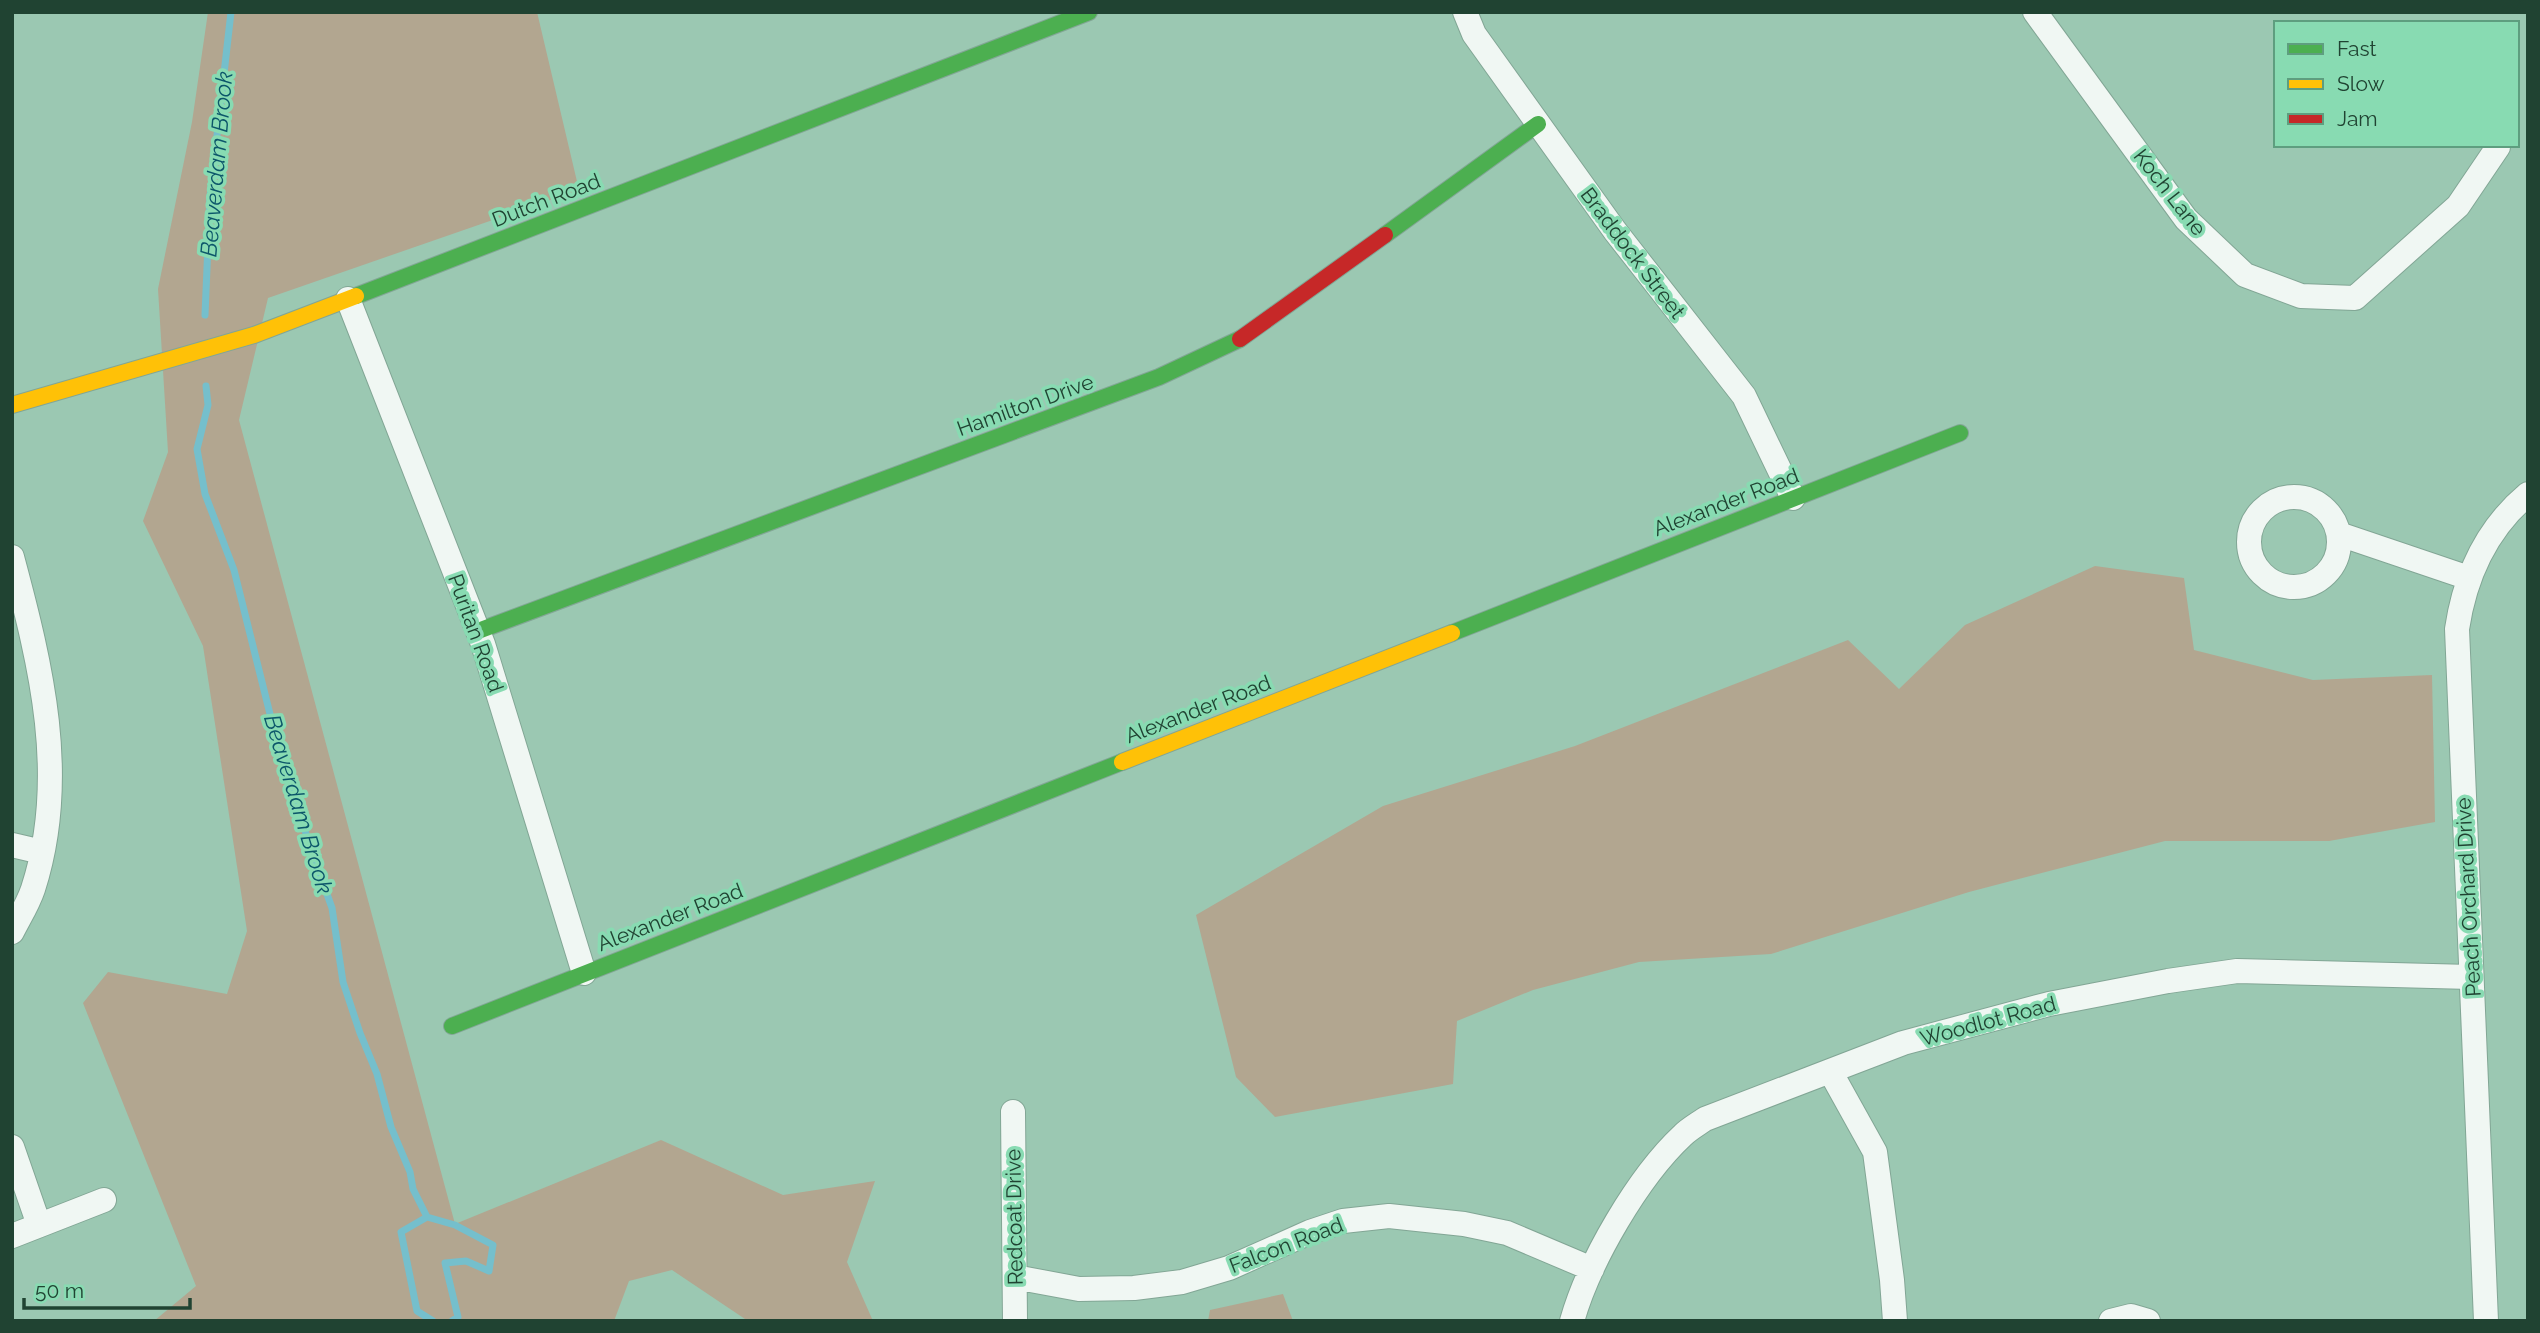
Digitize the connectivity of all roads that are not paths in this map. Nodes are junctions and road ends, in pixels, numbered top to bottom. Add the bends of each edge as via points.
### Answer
1 (1088, 12) edge
2 (1465, 12) edge
3 (2035, 12) edge
4 (1538, 124) junction
5 (2498, 148) dead end
6 (348, 299) junction
7 (12, 405) edge
8 (1960, 433) dead end
9 (2528, 494) edge
10 (1793, 498) junction
11 (2339, 534) dead end
12 (12, 557) edge
13 (2469, 578) junction
14 (478, 631) junction
15 (12, 845) edge
16 (42, 852) junction
17 (12, 932) edge
18 (584, 973) junction
19 (2471, 977) junction
20 (452, 1026) dead end
21 (1830, 1071) junction
22 (1013, 1112) dead end
23 (12, 1147) edge
24 (104, 1200) dead end
25 (39, 1225) junction
26 (12, 1236) edge
27 (1592, 1269) junction
28 (1015, 1277) junction
29 (1015, 1321) edge
30 (1572, 1321) edge
31 (1895, 1321) edge
32 (2111, 1321) edge
33 (2148, 1321) edge
34 (2486, 1321) edge

1 - 6 street, Dutch Road
2 - 4 street, Braddock Street via 1474,34
3 - 5 street, Koch Lane via 2186,219 2245,275 2301,296 2355,298 2458,206
4 - 10 street, Braddock Street via 1744,396
4 - 14 street, Hamilton Drive via 1232,344 1159,377
6 - 7 street, Dutch Road via 254,335
6 - 14 street, Puritan Road
8 - 10 street, Alexander Road
9 - 13 street, Peach Orchard Drive via 2491,533
10 - 18 street, Alexander Road
11 - 13 street
12 - 16 street via 36,645 47,711 51,790
13 - 19 street, Peach Orchard Drive via 2460,609 2457,650
14 - 18 street, Puritan Road
15 - 16 street
16 - 17 street via 32,890
18 - 20 street, Alexander Road
19 - 21 street, Woodlot Road via 2237,971 2168,981 2049,1004 1903,1044
19 - 34 street, Peach Orchard Drive
21 - 27 street, Woodlot Road via 1705,1119 1684,1134 1619,1219
21 - 31 street via 1875,1152
22 - 28 street, Redcoat Drive
23 - 25 street
24 - 25 street
25 - 26 street
27 - 28 street, Falcon Road via 1507,1233 1389,1216 1343,1221 1229,1268 1182,1282 1079,1289
27 - 30 street, Woodlot Road
28 - 29 street, Redcoat Drive
32 - 33 street via 2131,1315

